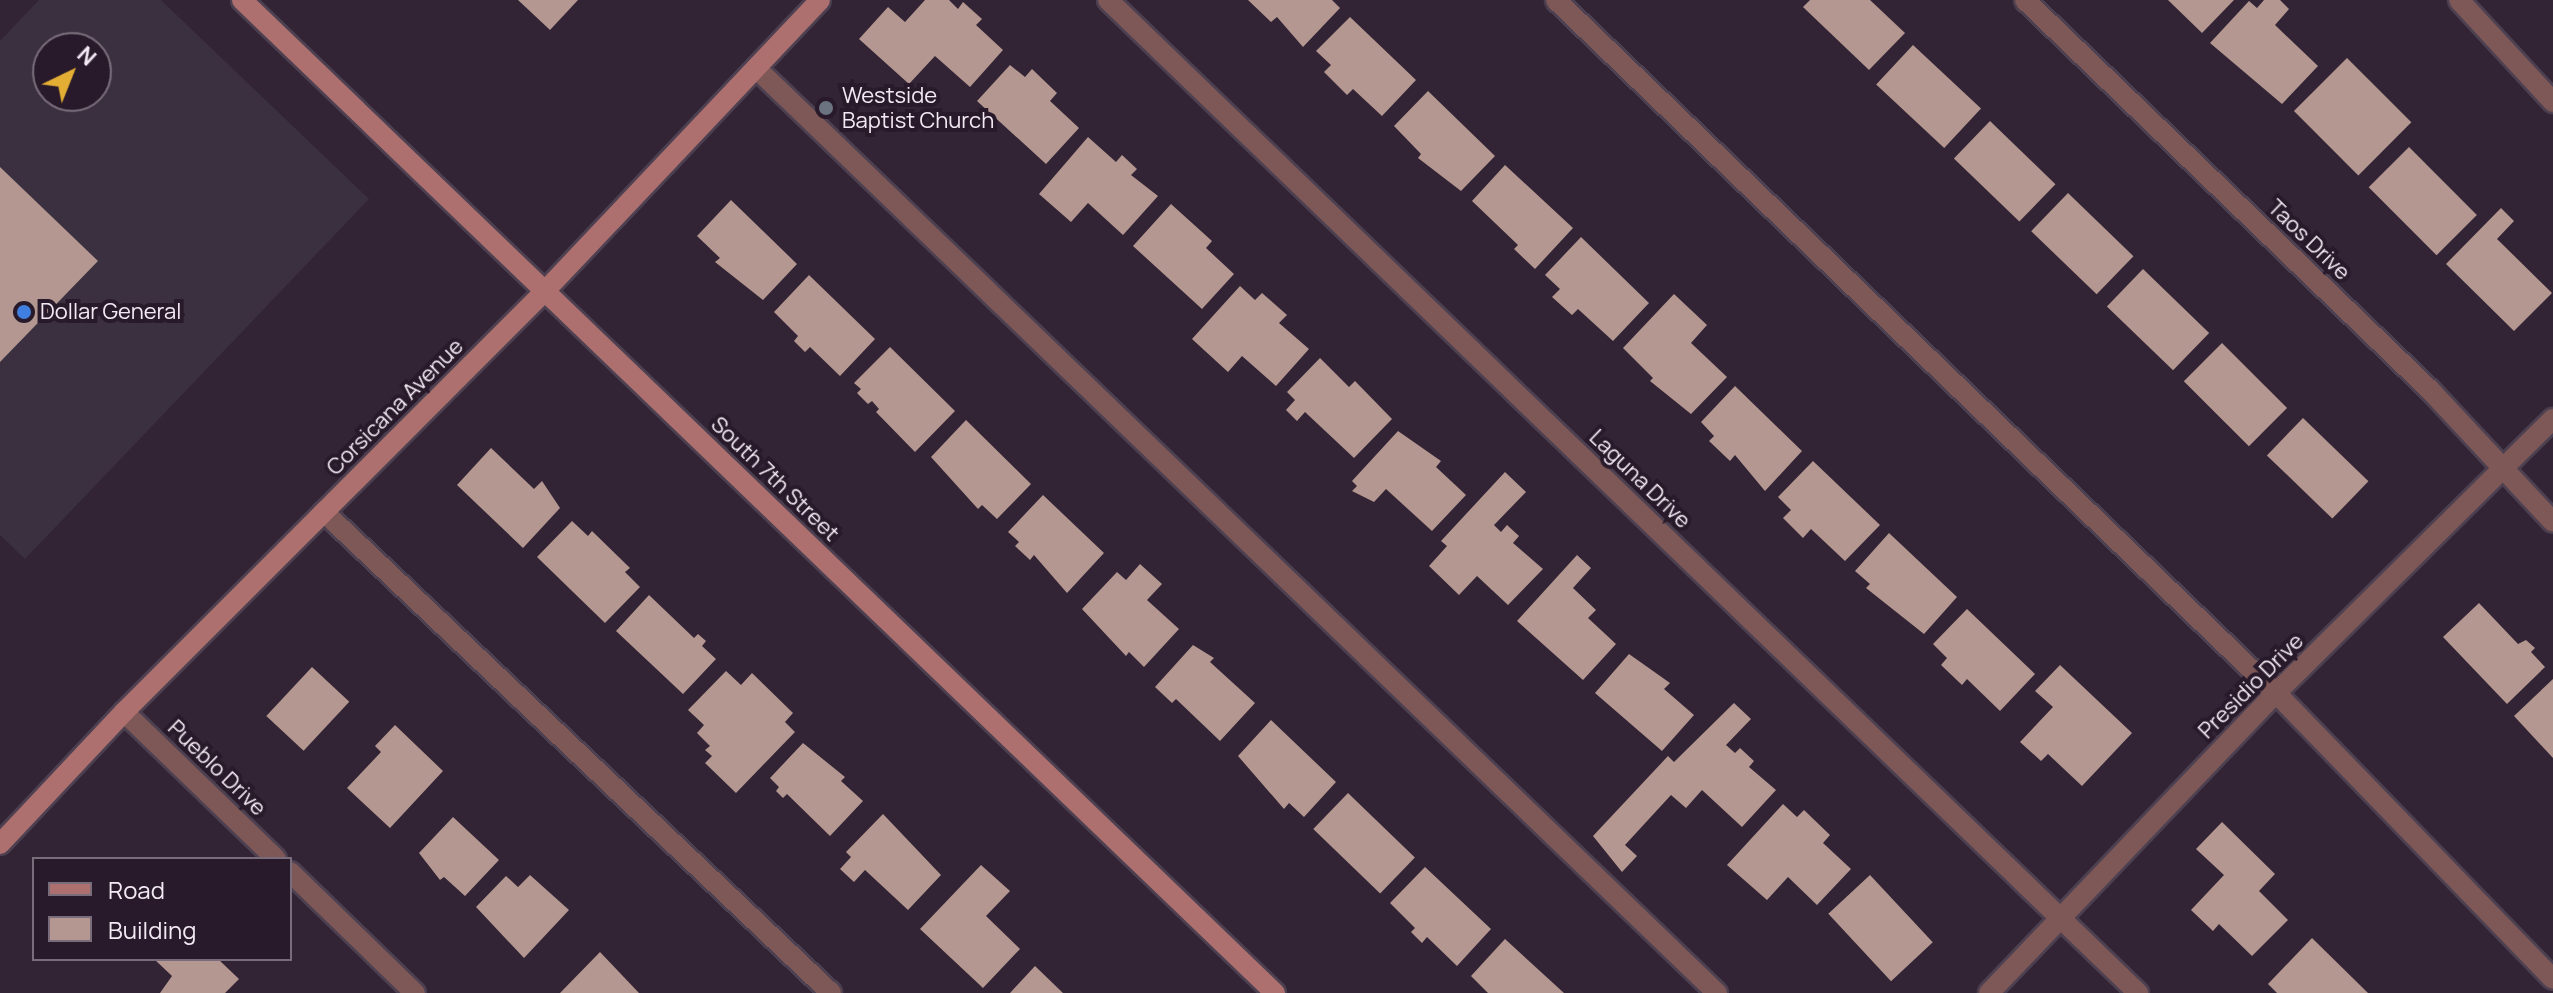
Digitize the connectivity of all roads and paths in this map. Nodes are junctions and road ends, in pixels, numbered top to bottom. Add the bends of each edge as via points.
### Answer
1 (242, 0) edge
2 (820, 0) edge
3 (1108, 0) edge
4 (1556, 0) edge
5 (2025, 0) edge
6 (2459, 0) edge
7 (756, 68) junction
8 (2553, 102) edge
9 (545, 291) junction
10 (2553, 419) edge
11 (2505, 470) junction
12 (324, 512) junction
13 (2553, 522) edge
14 (2276, 693) junction
15 (124, 712) junction
16 (0, 844) edge
17 (274, 857) edge
18 (292, 874) edge
19 (2062, 918) junction
20 (2553, 979) edge
21 (415, 993) edge
22 (831, 993) edge
23 (1275, 993) edge
24 (1717, 993) edge
25 (1989, 993) edge
26 (2138, 993) edge

1 - 9 main road, South 7th Street
2 - 7 main road, Corsicana Avenue
3 - 19 street, Laguna Drive
4 - 14 street
5 - 11 street, Taos Drive via 2430,390
6 - 8 street
7 - 9 main road, Corsicana Avenue
7 - 24 street
9 - 12 main road, Corsicana Avenue
9 - 23 main road, South 7th Street
10 - 11 street, Presidio Drive
11 - 13 street, Taos Drive
11 - 14 street, Presidio Drive
12 - 15 main road, Corsicana Avenue
12 - 22 street
14 - 19 street, Presidio Drive
14 - 20 street
15 - 16 main road, Corsicana Avenue
15 - 17 street, Pueblo Drive
18 - 21 street
19 - 25 street, Presidio Drive
19 - 26 street, Laguna Drive

